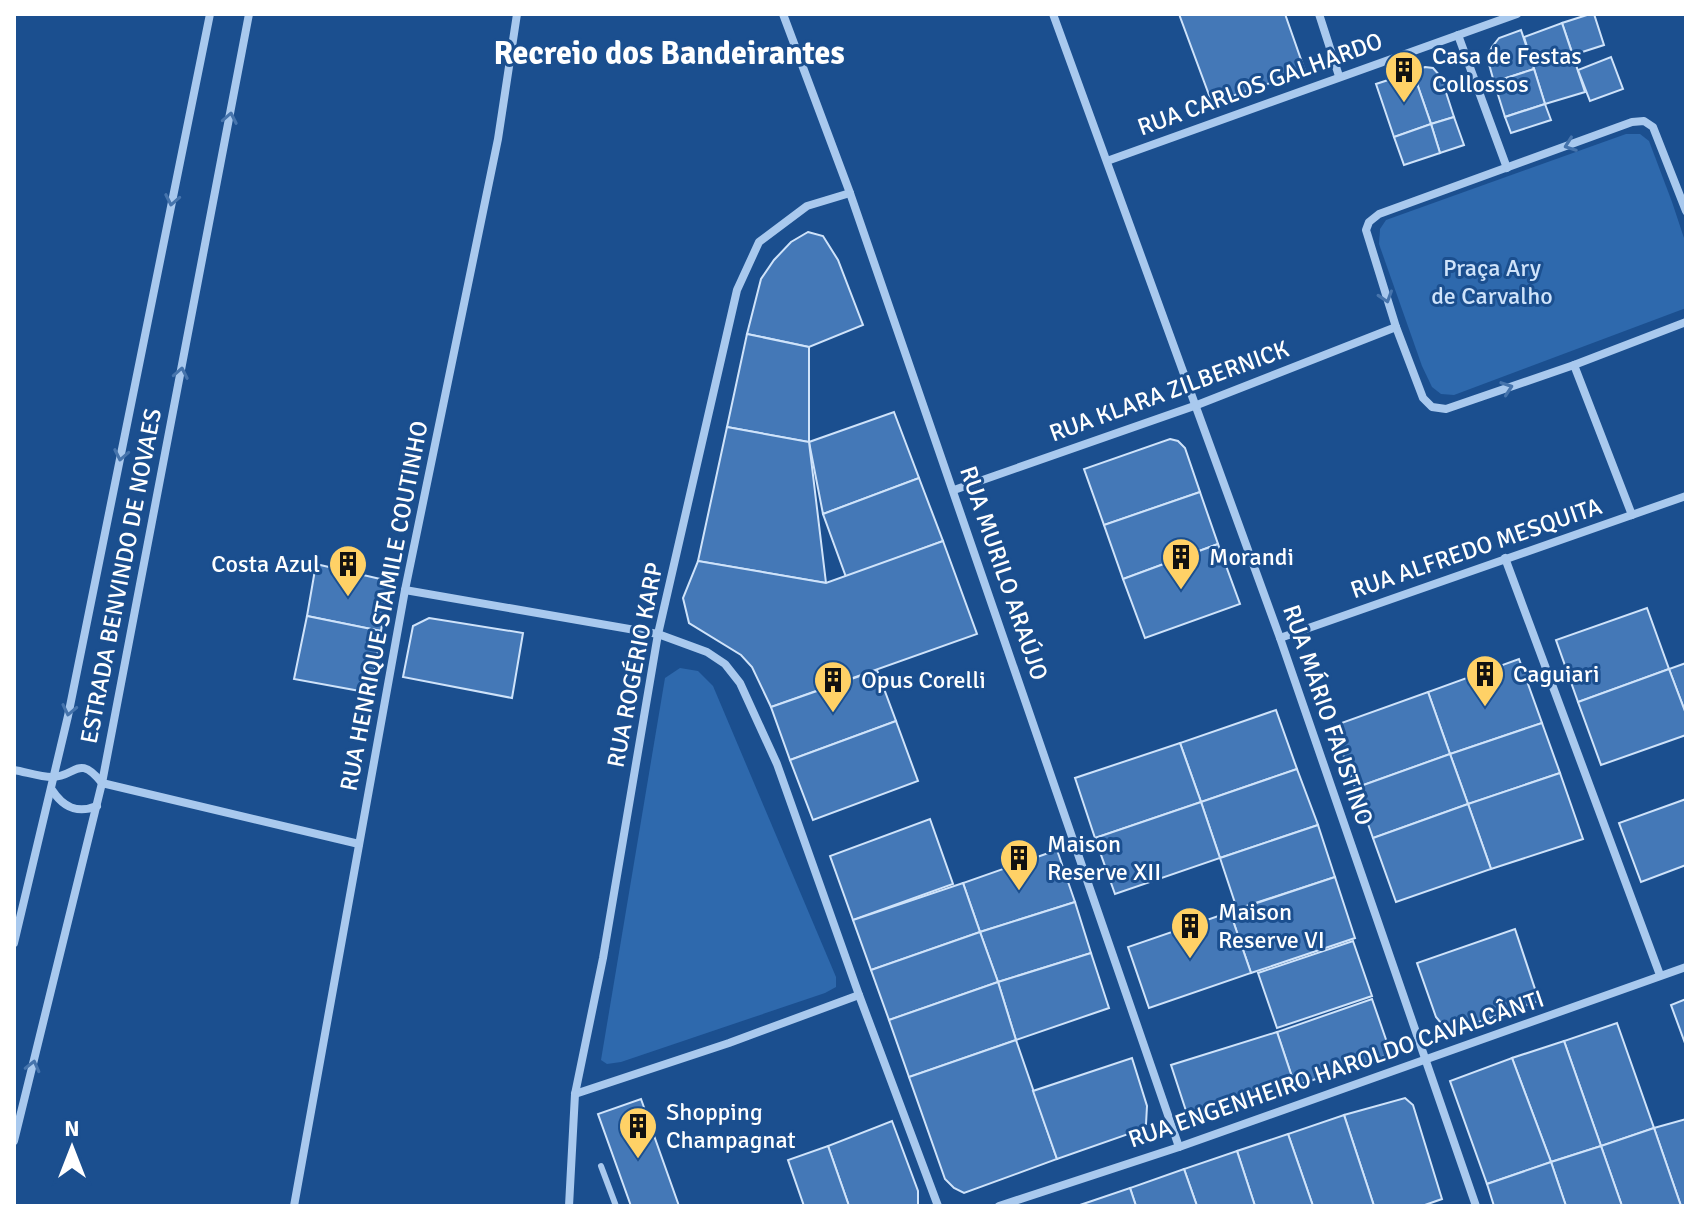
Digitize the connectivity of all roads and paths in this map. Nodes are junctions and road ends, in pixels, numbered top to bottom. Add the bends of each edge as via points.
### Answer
1 (210, 14) edge
2 (249, 14) edge
3 (517, 14) edge
4 (783, 14) edge
5 (1053, 14) edge
6 (1319, 14) edge
7 (1517, 14) edge
8 (1458, 35) junction
9 (1339, 76) junction
10 (1107, 161) junction
11 (1507, 168) junction
12 (850, 193) junction
13 (1686, 211) edge
14 (1686, 322) edge
15 (1396, 327) junction
16 (1574, 365) junction
17 (1197, 405) junction
18 (954, 490) junction
19 (1686, 496) edge
20 (1632, 515) junction
21 (1505, 558) junction
22 (405, 590) junction
23 (658, 634) junction
24 (1280, 638) junction
25 (14, 770) edge
26 (55, 777) junction
27 (102, 783) junction
28 (52, 790) junction
29 (97, 806) junction
30 (359, 844) junction
31 (14, 943) edge
32 (1686, 967) edge
33 (1660, 975) junction
34 (859, 995) junction
35 (1427, 1060) junction
36 (575, 1094) junction
37 (14, 1141) edge
38 (1179, 1147) junction
39 (601, 1166) dead end
40 (294, 1206) edge
41 (569, 1206) edge
42 (616, 1206) edge
43 (938, 1206) edge
44 (999, 1206) edge
45 (1476, 1206) edge

1 -> 26 street, ESTRADA BENVINDO DE NOVAES
27 -> 2 street, ESTRADA BENVINDO DE NOVAES
3 - 22 street, RUA HENRIQUE STAMILE COUTINHO via 498,139
4 - 12 street, RUA MURILO ARAÚJO
5 - 10 street, RUA MÁRIO FAUSTINO
6 - 9 street
7 - 8 street, RUA CARLOS GALHARDO
8 - 9 street, RUA CARLOS GALHARDO
8 - 11 street
9 - 10 street, RUA CARLOS GALHARDO
10 - 17 street, RUA MÁRIO FAUSTINO
13 -> 11 street via 1653,127 1644,121
11 -> 15 street via 1369,222 1367,239
12 - 18 street, RUA MURILO ARAÚJO
12 - 23 street, RUA ROGÉRIO KARP via 807,206 759,242 742,278
14 - 16 street
15 -> 16 street via 1423,398 1432,407 1446,409
15 - 17 street, RUA KLARA ZILBERNICK
16 - 20 street
17 - 18 street, RUA KLARA ZILBERNICK
17 - 24 street, RUA MÁRIO FAUSTINO
18 - 38 street, RUA MURILO ARAÚJO
19 - 20 street, RUA ALFREDO MESQUITA
20 - 21 street, RUA ALFREDO MESQUITA
21 - 24 street, RUA ALFREDO MESQUITA
21 - 33 street
22 - 23 street
22 - 30 street, RUA HENRIQUE STAMILE COUTINHO
23 - 34 street via 707,652 740,683 777,764
23 - 36 street, RUA ROGÉRIO KARP
24 - 35 street, RUA MÁRIO FAUSTINO
25 - 26 street
26 - 27 street via 84,768
26 - 28 street, ESTRADA BENVINDO DE NOVAES
27 - 29 street, ESTRADA BENVINDO DE NOVAES
27 - 30 street
28 - 29 street via 65,806
28 - 31 street, ESTRADA BENVINDO DE NOVAES
37 -> 29 street, ESTRADA BENVINDO DE NOVAES
30 - 40 street, RUA HENRIQUE STAMILE COUTINHO
32 - 33 street, RUA ENGENHEIRO HAROLDO CAVALCÂNTI
33 - 35 street, RUA ENGENHEIRO HAROLDO CAVALCÂNTI
34 - 36 street
34 - 43 street
35 - 38 street, RUA ENGENHEIRO HAROLDO CAVALCÂNTI
35 - 45 street, RUA MÁRIO FAUSTINO
36 - 41 street, RUA ROGÉRIO KARP
38 - 44 street, RUA ENGENHEIRO HAROLDO CAVALCÂNTI
39 - 42 lane

